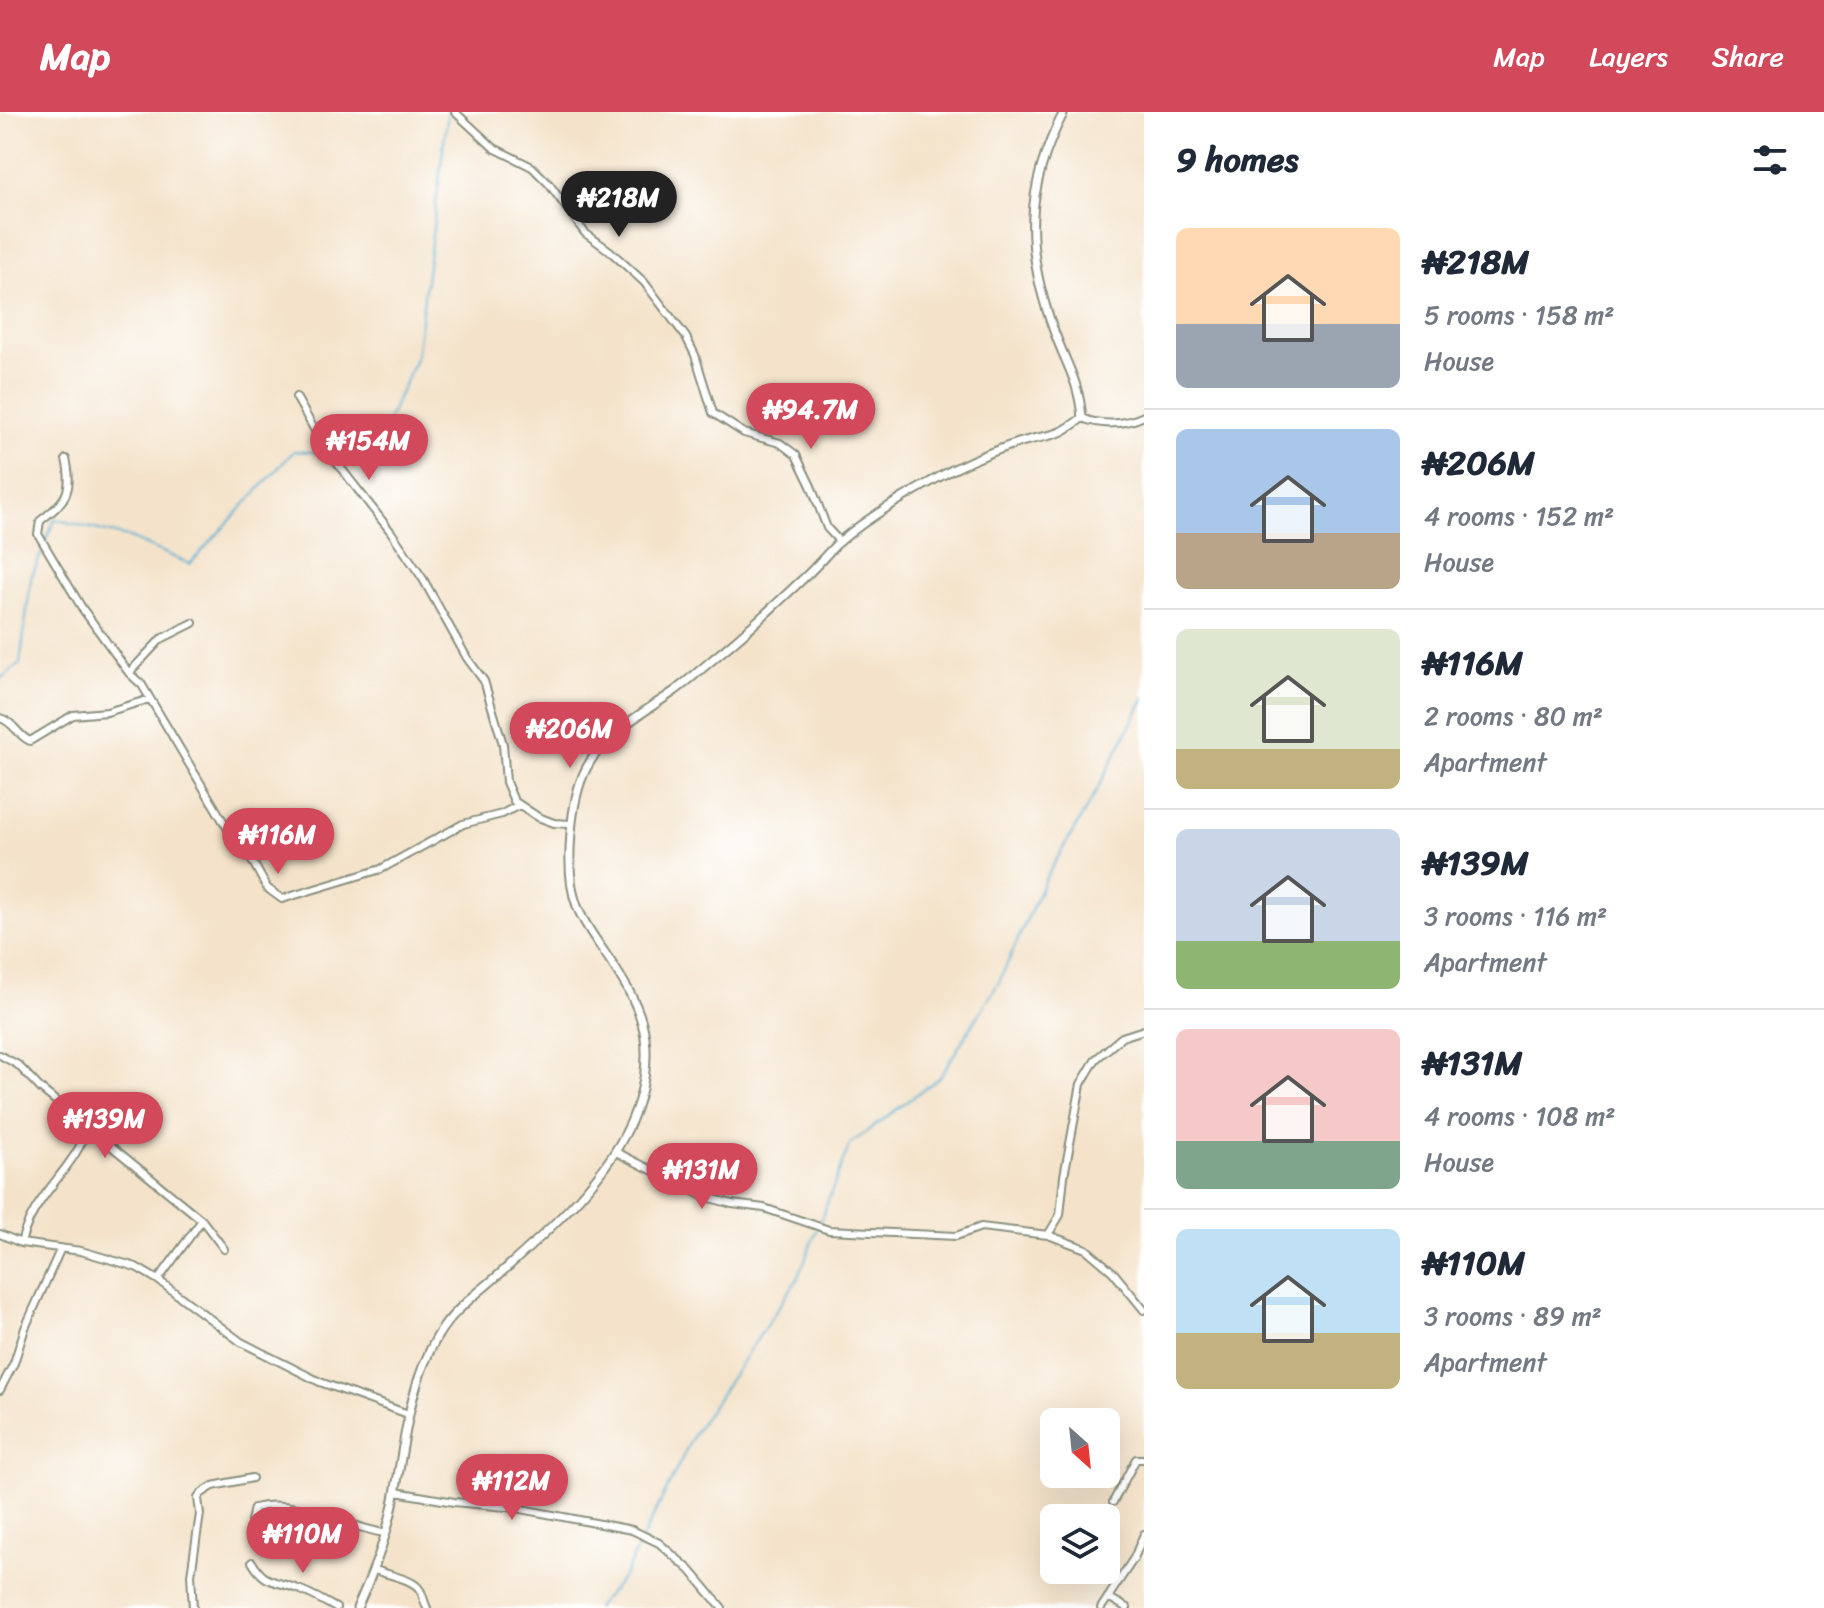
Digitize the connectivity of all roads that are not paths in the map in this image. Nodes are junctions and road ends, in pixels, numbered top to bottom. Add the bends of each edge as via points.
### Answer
1 (455, 112) edge
2 (1064, 112) edge
3 (296, 397) dead end
4 (1144, 416) edge
5 (1082, 418) junction
6 (66, 459) dead end
7 (840, 542) junction
8 (193, 623) dead end
9 (129, 673) junction
10 (150, 699) junction
11 (0, 718) edge
12 (519, 805) junction
13 (571, 824) junction
14 (1144, 1030) edge
15 (0, 1055) edge
16 (88, 1127) junction
17 (616, 1152) junction
18 (202, 1220) junction
19 (0, 1234) edge
20 (1048, 1235) junction
21 (21, 1243) junction
22 (61, 1248) junction
23 (224, 1249) dead end
24 (158, 1280) junction
25 (1144, 1310) edge
26 (0, 1390) edge
27 (408, 1414) junction
28 (1144, 1459) edge
29 (252, 1478) dead end
30 (396, 1492) junction
31 (1113, 1502) dead end
32 (251, 1521) dead end
33 (384, 1533) junction
34 (1144, 1534) edge
35 (252, 1562) dead end
36 (373, 1569) junction
37 (1108, 1597) junction
38 (193, 1608) edge
39 (336, 1608) edge
40 (357, 1608) edge
41 (427, 1608) edge
42 (722, 1608) edge
43 (1101, 1608) edge
44 (1127, 1608) edge

1 - 7 street via 494,148 532,167 585,233 644,282 686,337 713,413 796,455 827,528
2 - 5 street via 1046,148 1031,219 1043,294 1079,390
3 - 12 street via 346,478 423,579 484,681 503,744 506,782
4 - 5 street via 1108,424
5 - 7 street via 1060,434 992,451 955,469
6 - 9 street via 66,497 40,521 38,534
7 - 13 street via 746,633 607,741 586,768
8 - 9 street via 161,639
9 - 10 street
10 - 11 street via 73,715 30,741
10 - 12 street via 229,831 267,888 282,899 381,869 463,824
12 - 13 street via 554,823
13 - 17 street via 576,905 622,978 647,1039 639,1102
14 - 20 street via 1122,1037 1096,1059 1081,1084 1060,1215
15 - 16 street
16 - 18 street
16 - 21 street via 82,1145 31,1213
17 - 20 street via 703,1196 764,1208 829,1230 956,1236 981,1227
17 - 27 street via 572,1204 438,1334
18 - 23 street
18 - 24 street
19 - 21 street
20 - 25 street via 1086,1249
21 - 22 street
22 - 24 street via 136,1267
22 - 26 street
24 - 27 street via 241,1342 320,1382
27 - 30 street
28 - 31 street via 1136,1459
29 - 38 street via 213,1486 198,1498
30 - 33 street
30 - 42 street via 632,1530 659,1543
32 - 33 street via 254,1508 266,1505
33 - 36 street
34 - 37 street
35 - 39 street via 267,1580
36 - 40 street
36 - 41 street via 412,1582
37 - 43 street
37 - 44 street

